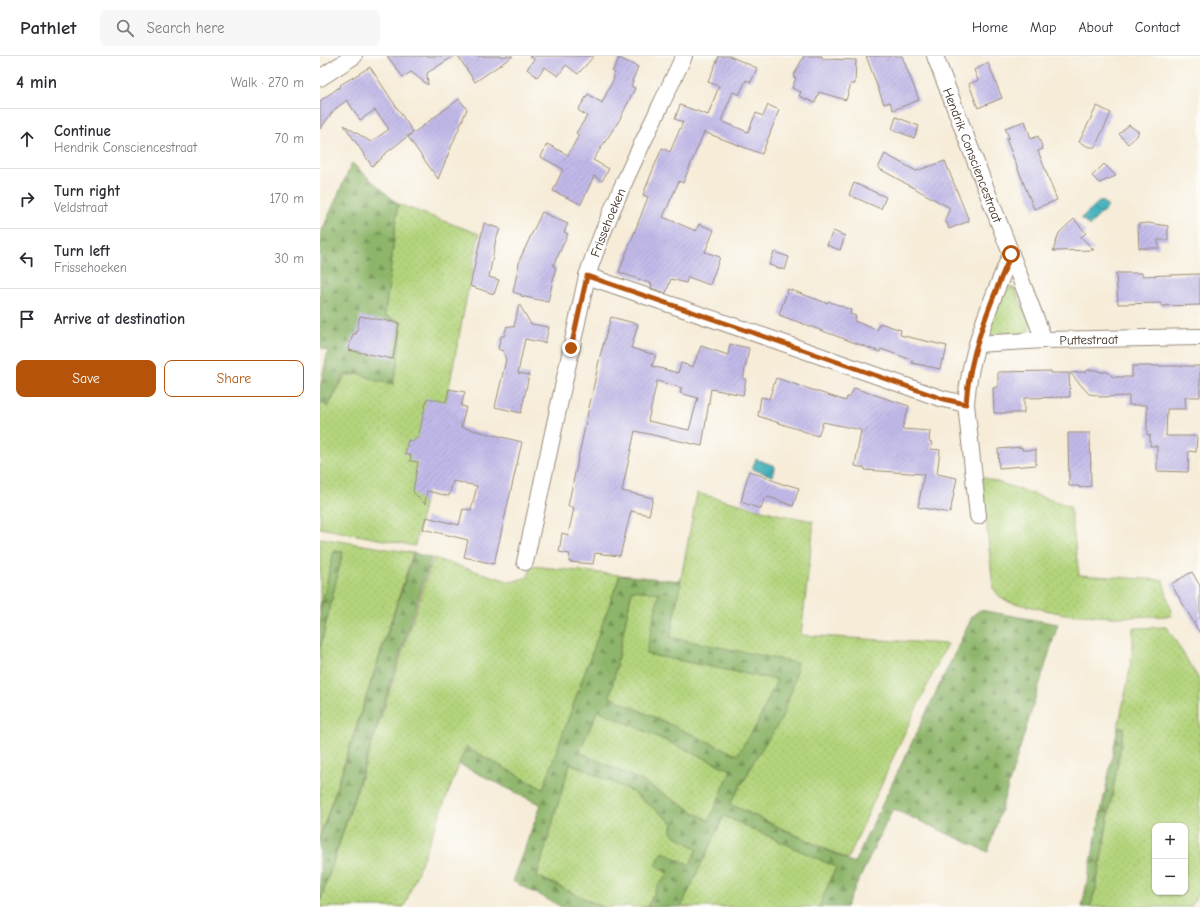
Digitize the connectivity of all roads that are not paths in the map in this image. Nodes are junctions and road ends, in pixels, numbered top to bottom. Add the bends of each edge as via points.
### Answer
1 (354, 56) edge
2 (684, 56) edge
3 (935, 56) edge
4 (320, 78) edge
5 (1011, 254) junction
6 (587, 276) junction
7 (1200, 337) edge
8 (1044, 340) junction
9 (977, 344) junction
10 (966, 404) junction
11 (978, 516) dead end
12 (525, 562) dead end

1 - 4 street
2 - 6 street, Frissehoeken via 598,243
3 - 5 street, Hendrik Consciencestraat
5 - 8 street, Hendrik Consciencestraat
5 - 9 street
6 - 10 street via 943,399
6 - 12 street, Frissehoeken
7 - 8 street, Puttestraat
8 - 9 street, Puttestraat
9 - 10 street
10 - 11 street

